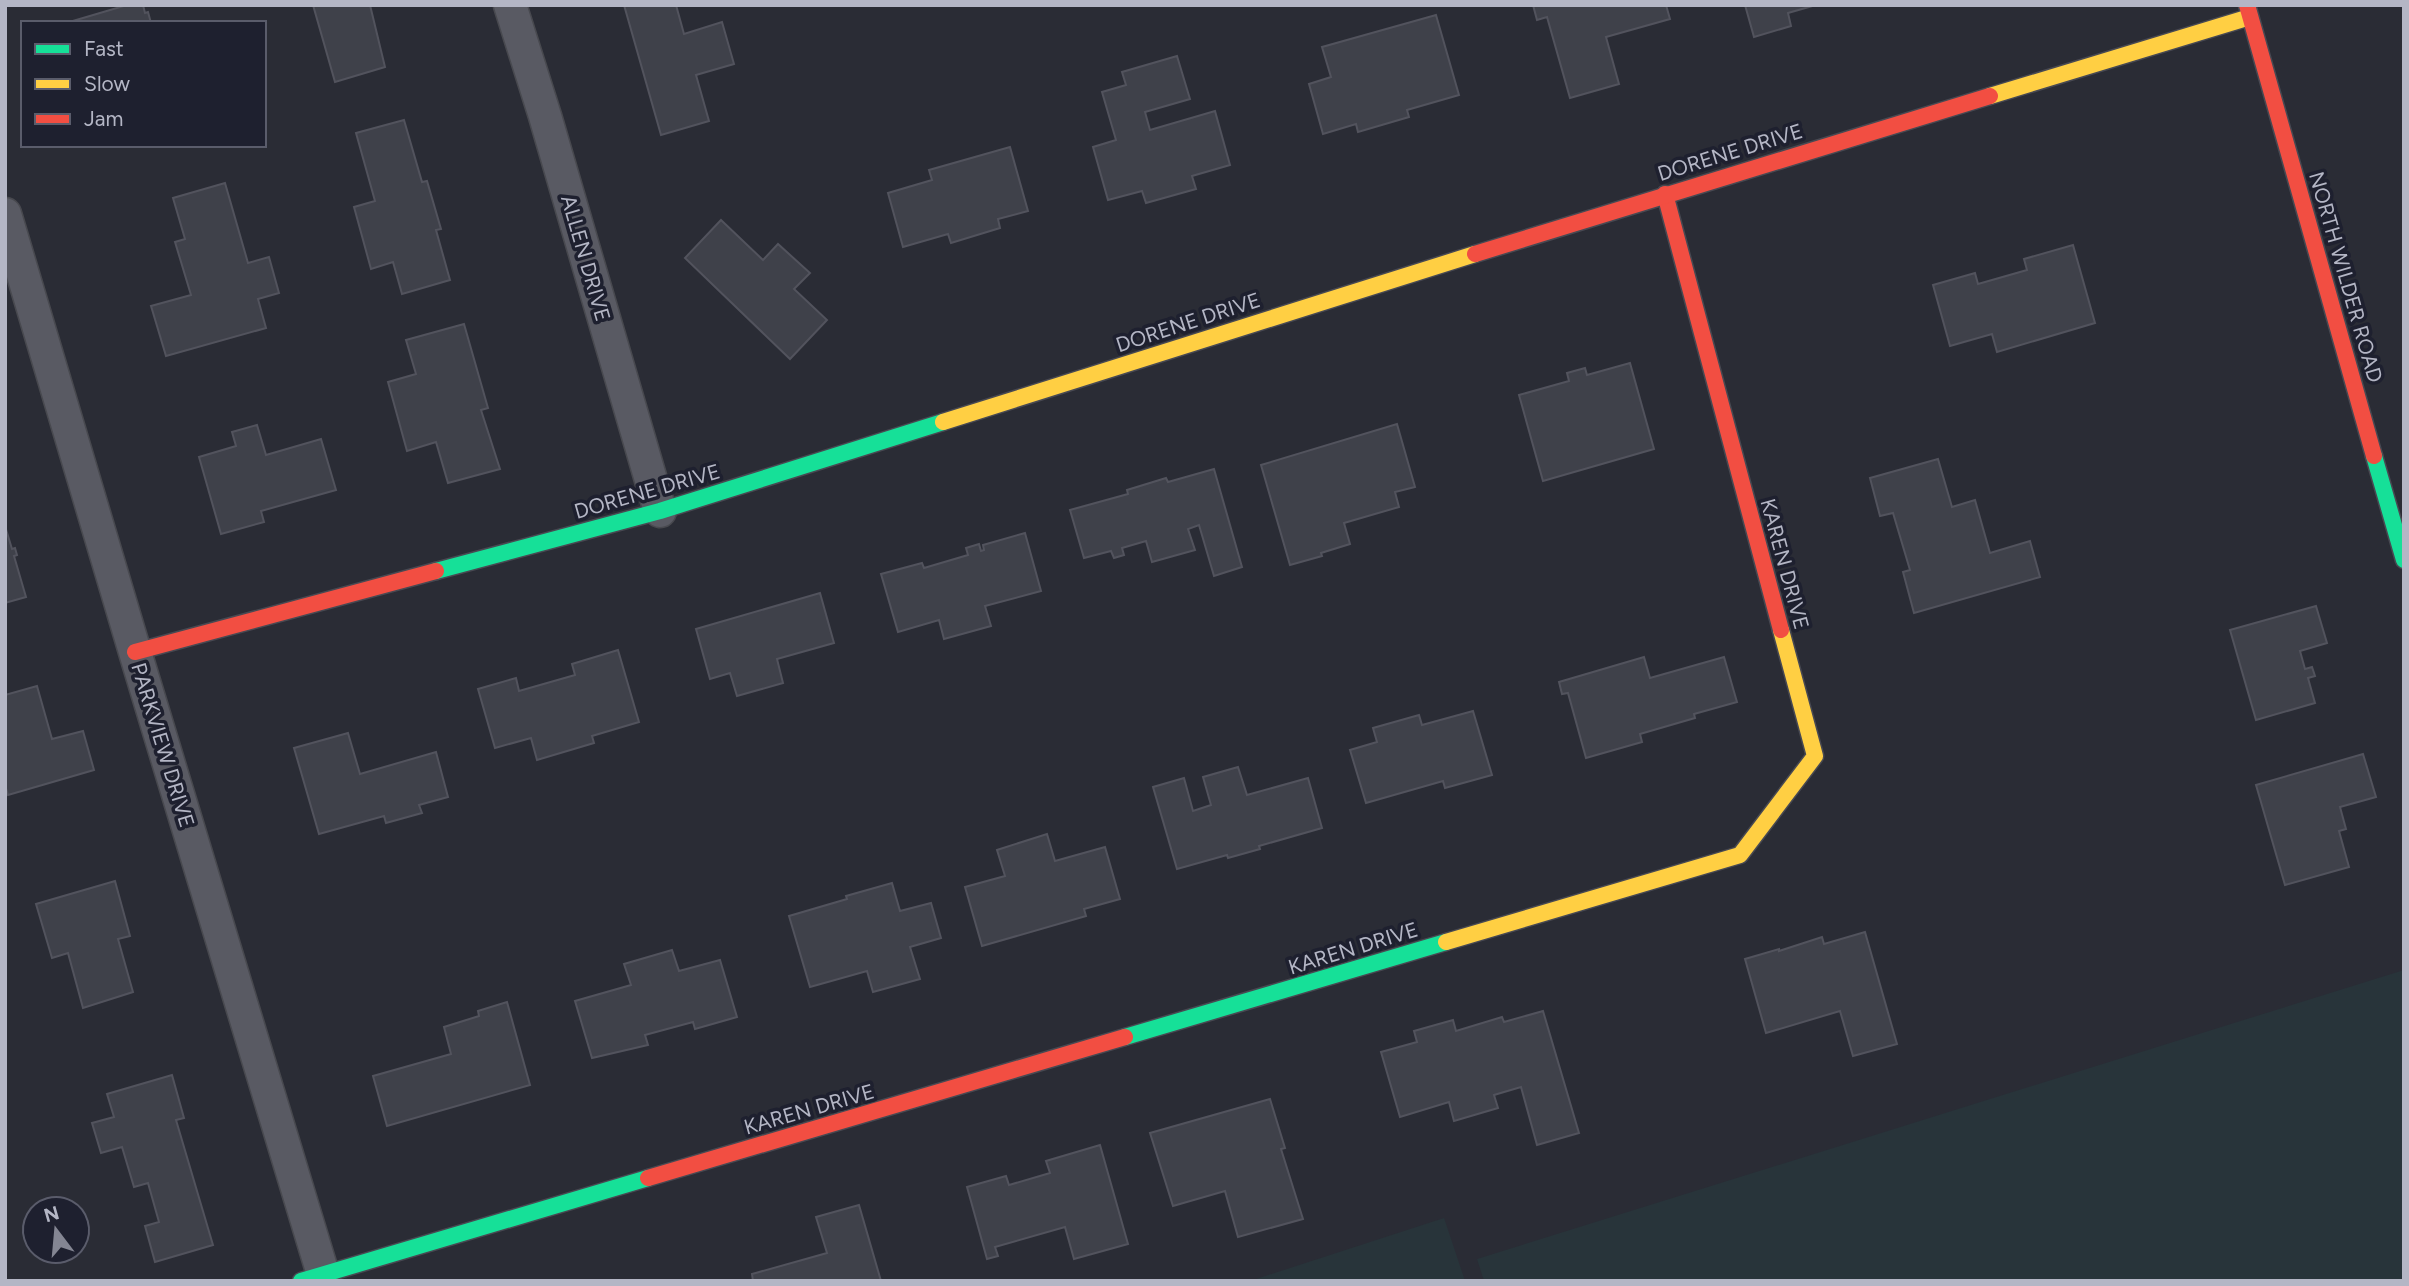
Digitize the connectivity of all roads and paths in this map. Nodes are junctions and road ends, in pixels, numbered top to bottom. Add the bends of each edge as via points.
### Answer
1 (510, 5) edge
2 (2249, 11) edge
3 (1665, 194) junction
4 (5, 214) edge
5 (660, 511) junction
6 (2404, 560) edge
7 (135, 652) junction
8 (312, 1278) edge

1 - 5 street, ALLEN DRIVE
2 - 3 street, DORENE DRIVE
2 - 6 street, NORTH WILDER ROAD
3 - 5 street, DORENE DRIVE
3 - 8 street, KAREN DRIVE via 1815,756 1740,855
4 - 7 street, PARKVIEW DRIVE
5 - 7 street, DORENE DRIVE
7 - 8 street, PARKVIEW DRIVE

